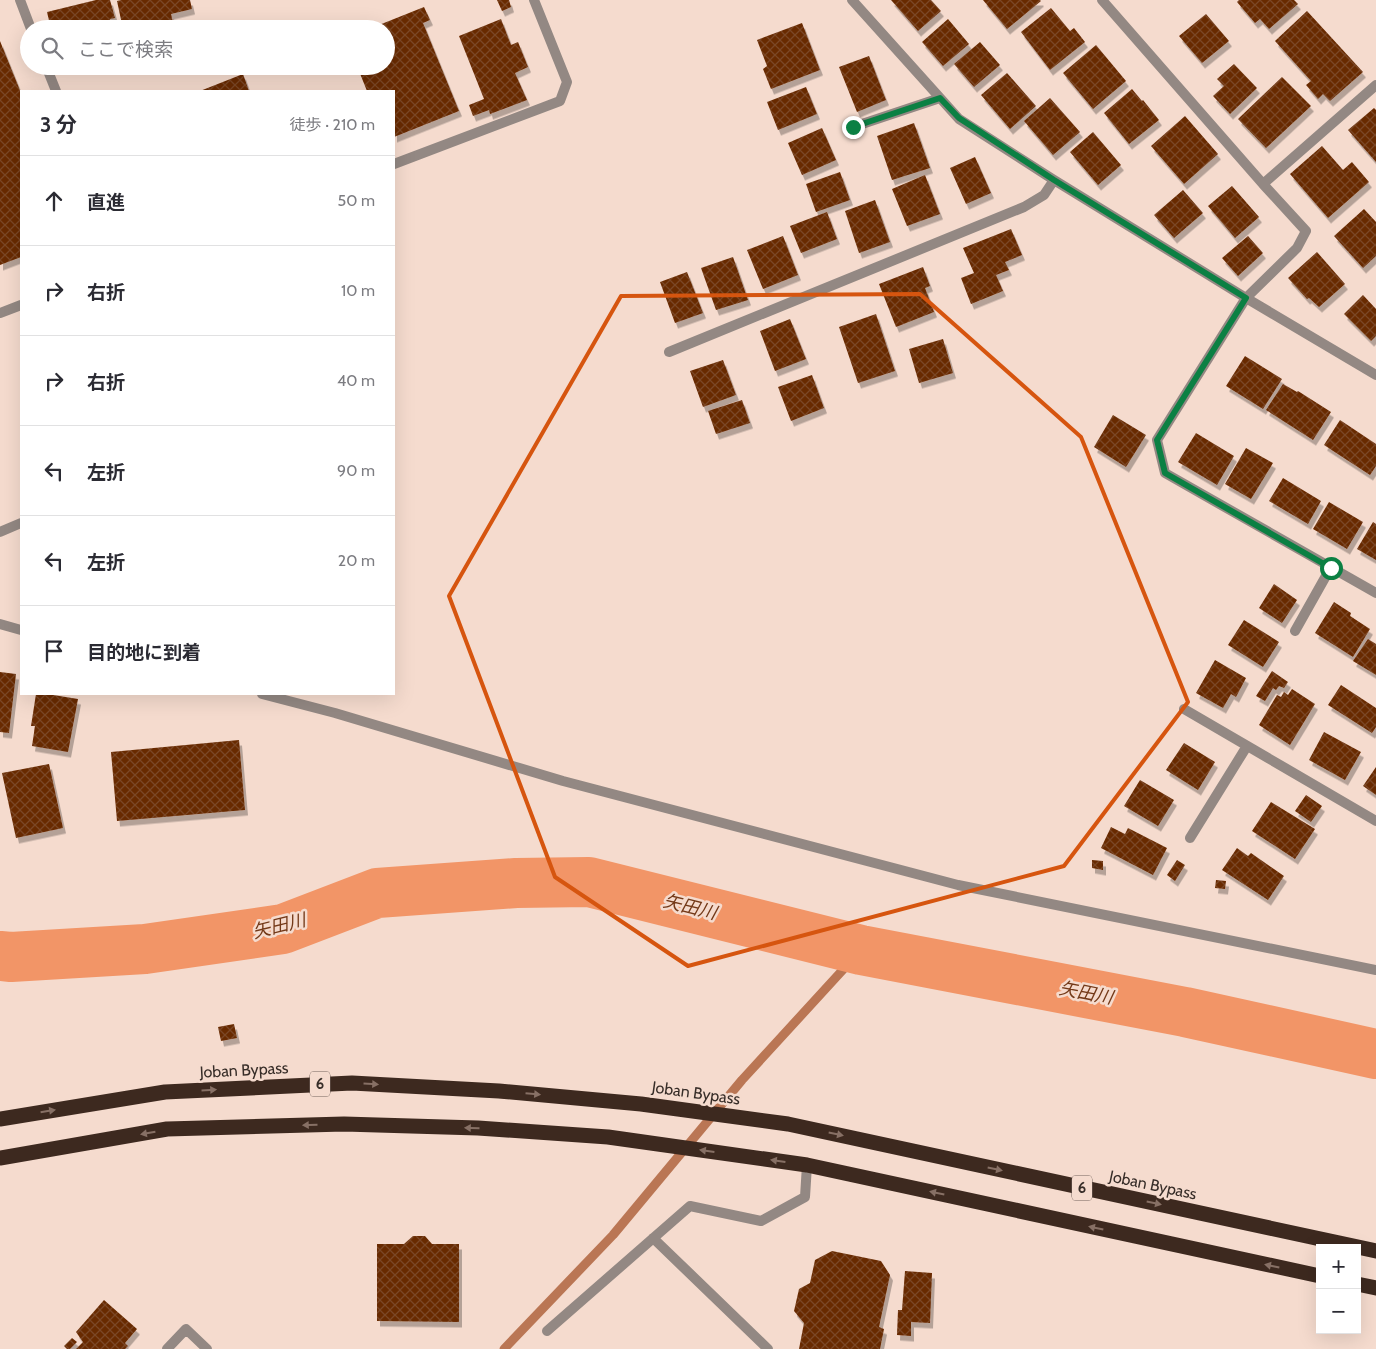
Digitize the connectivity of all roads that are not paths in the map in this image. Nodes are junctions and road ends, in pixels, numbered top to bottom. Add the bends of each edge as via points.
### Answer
1 (20, 0) edge
2 (534, 0) edge
3 (866, 0) edge
4 (1102, 0) edge
5 (855, 4) edge
6 (28, 20) edge
7 (50, 75) edge
8 (1376, 85) edge
9 (56, 90) edge
10 (940, 98) junction
11 (853, 127) dead end
12 (395, 164) edge
13 (1054, 180) junction
14 (1263, 184) junction
15 (1246, 298) junction
16 (20, 305) edge
17 (0, 314) edge
18 (669, 352) dead end
19 (1376, 375) edge
20 (20, 523) edge
21 (0, 532) edge
22 (1331, 568) junction
23 (1376, 593) edge
24 (0, 624) edge
25 (20, 630) edge
26 (1295, 631) dead end
27 (266, 695) edge
28 (1184, 709) dead end
29 (1247, 746) junction
30 (1376, 821) edge
31 (1190, 838) dead end
32 (1376, 970) edge
33 (0, 1119) edge
34 (0, 1158) edge
35 (807, 1165) junction
36 (653, 1238) junction
37 (1376, 1251) edge
38 (1316, 1275) edge
39 (1361, 1285) edge
40 (1376, 1288) edge
41 (547, 1331) dead end
42 (167, 1349) edge
43 (207, 1349) edge
44 (768, 1349) edge

1 - 6 street
2 - 12 street via 567,82 560,100
3 - 5 street
4 - 14 street
5 - 10 street
7 - 9 street
8 - 14 street
10 - 11 street
10 - 13 street via 959,118
13 - 15 street
13 - 18 street via 1044,195 1024,207
14 - 15 street via 1306,231 1297,248
15 - 19 street
15 - 22 street via 1157,440 1165,473
16 - 17 street
20 - 21 street
22 - 23 street
22 - 26 street
24 - 25 street
27 - 32 street via 563,782 958,885
28 - 29 street
29 - 30 street
29 - 31 street
33 -> 37 highway, Joban Bypass / 6 via 166,1092 352,1083 499,1091 641,1104 788,1124
35 -> 34 highway, 6 via 608,1137 478,1128 344,1124 167,1129
35 - 36 street via 805,1197 761,1221 690,1206
38 -> 35 highway, 6
36 - 41 street
36 - 44 street
39 - 40 highway
42 - 43 street via 186,1329

